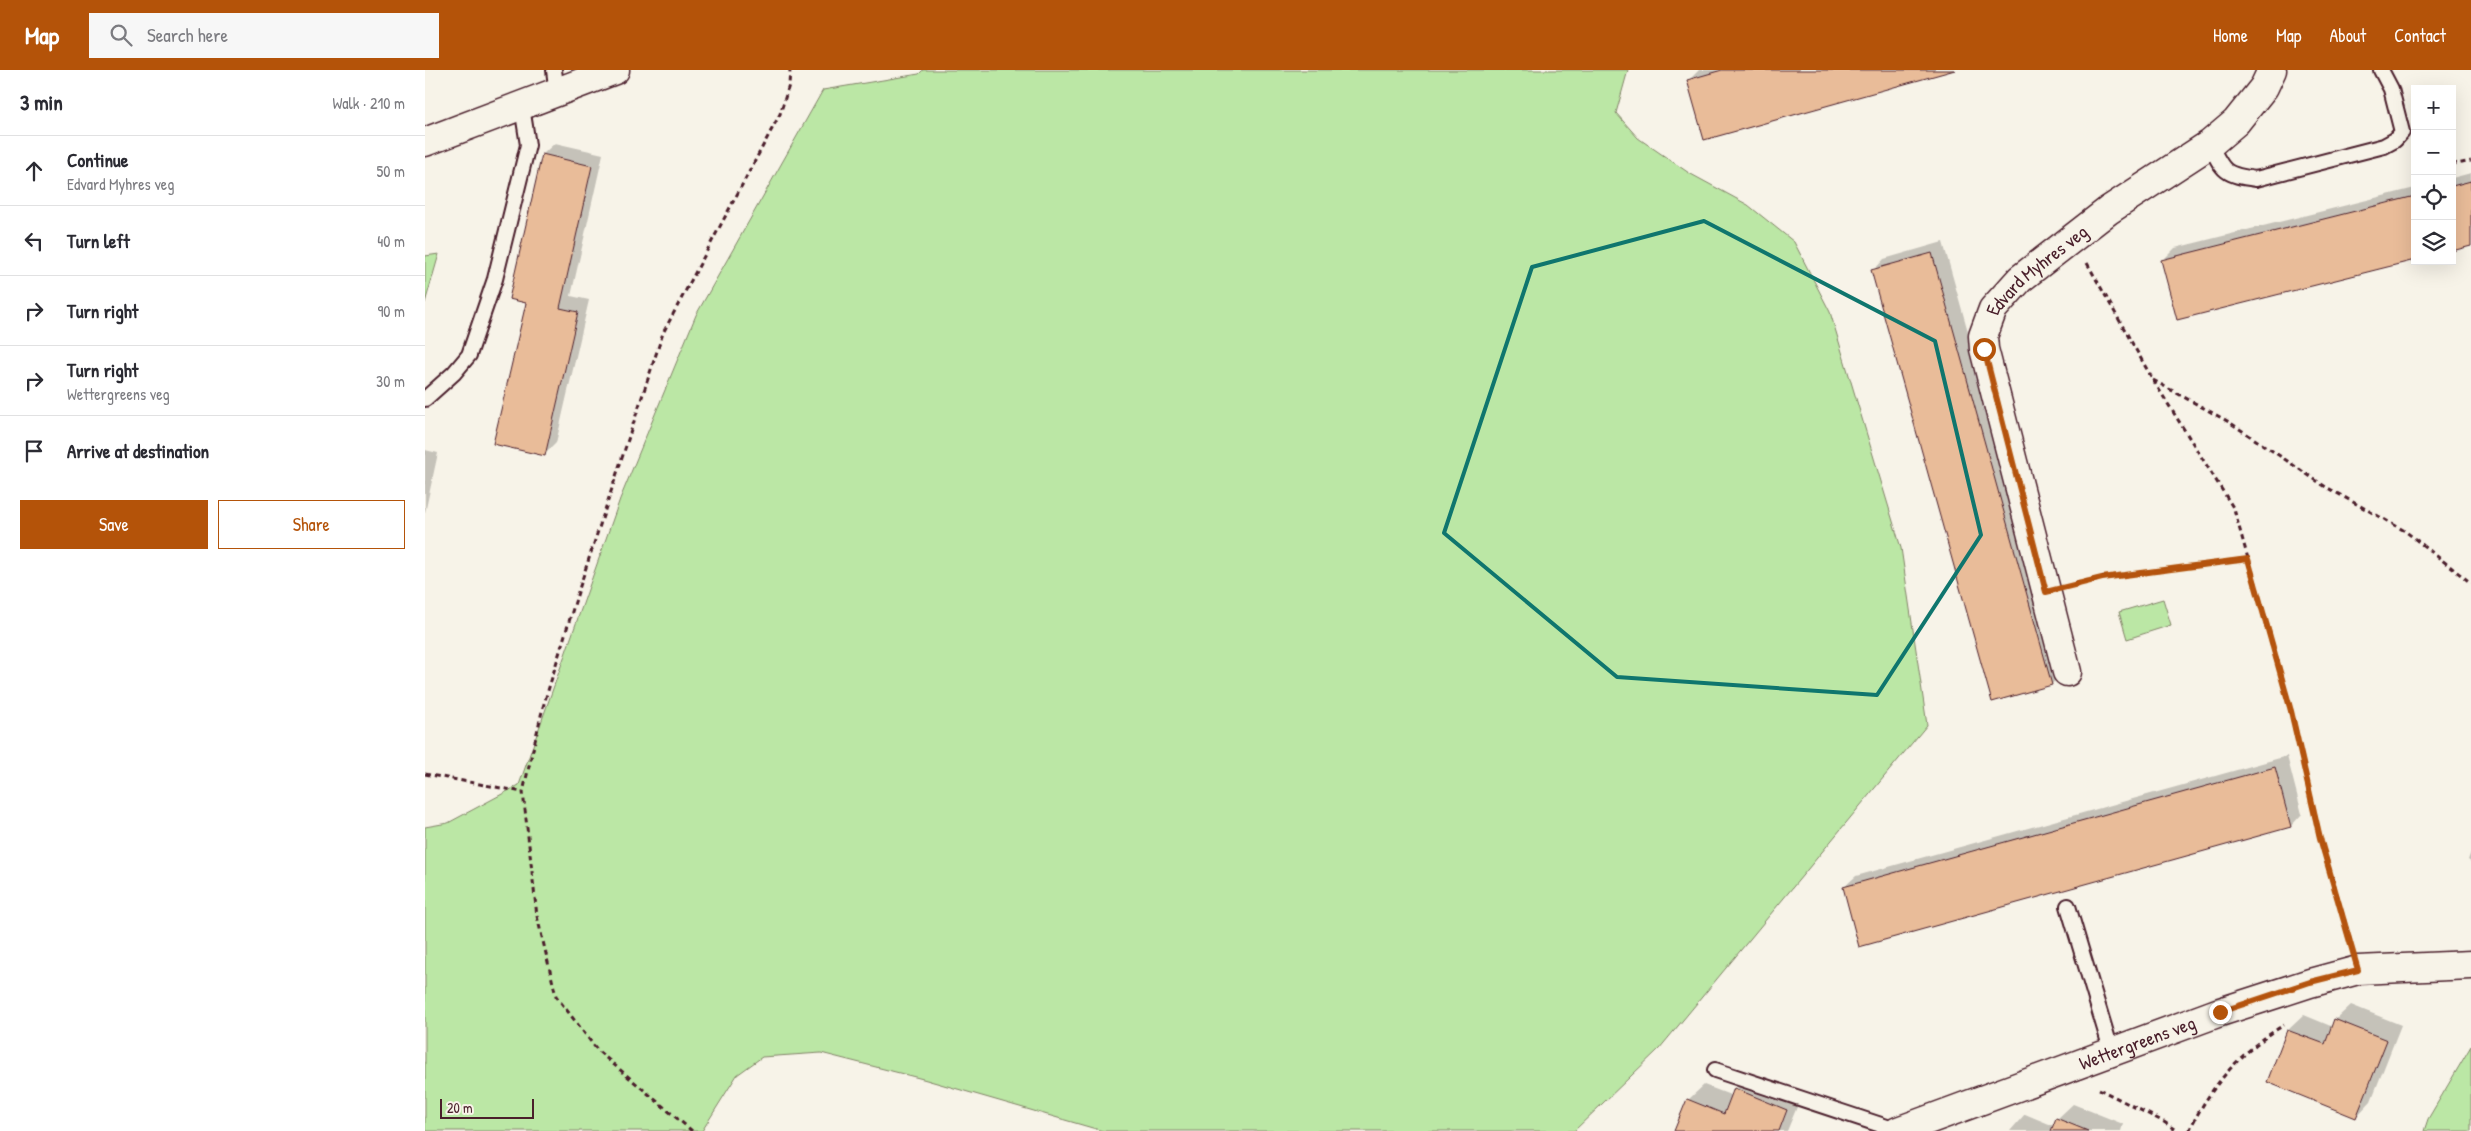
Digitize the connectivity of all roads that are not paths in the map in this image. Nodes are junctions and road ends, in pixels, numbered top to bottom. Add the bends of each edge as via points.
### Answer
1 (615, 70) edge
2 (2272, 70) edge
3 (2381, 70) edge
4 (556, 81) edge
5 (522, 107) junction
6 (425, 142) edge
7 (2210, 144) junction
8 (425, 399) edge
9 (2067, 672) dead end
10 (2068, 906) dead end
11 (2471, 965) edge
12 (2112, 1052) junction
13 (1715, 1070) dead end
14 (1899, 1131) edge

1 - 4 street
2 - 7 street, Edvard Myhres veg via 2264,87 2236,122
3 - 7 lane via 2391,89 2402,132 2384,146 2256,179 2235,176 2221,167
4 - 5 street
5 - 6 street
5 - 8 lane via 528,145 495,278 469,355
7 - 9 street, Edvard Myhres veg via 2109,210 2020,279 1993,310 1983,336
10 - 12 lane
11 - 12 street, Wettergreens veg via 2358,970 2310,982
12 - 14 street, Wettergreens veg
13 - 14 lane

